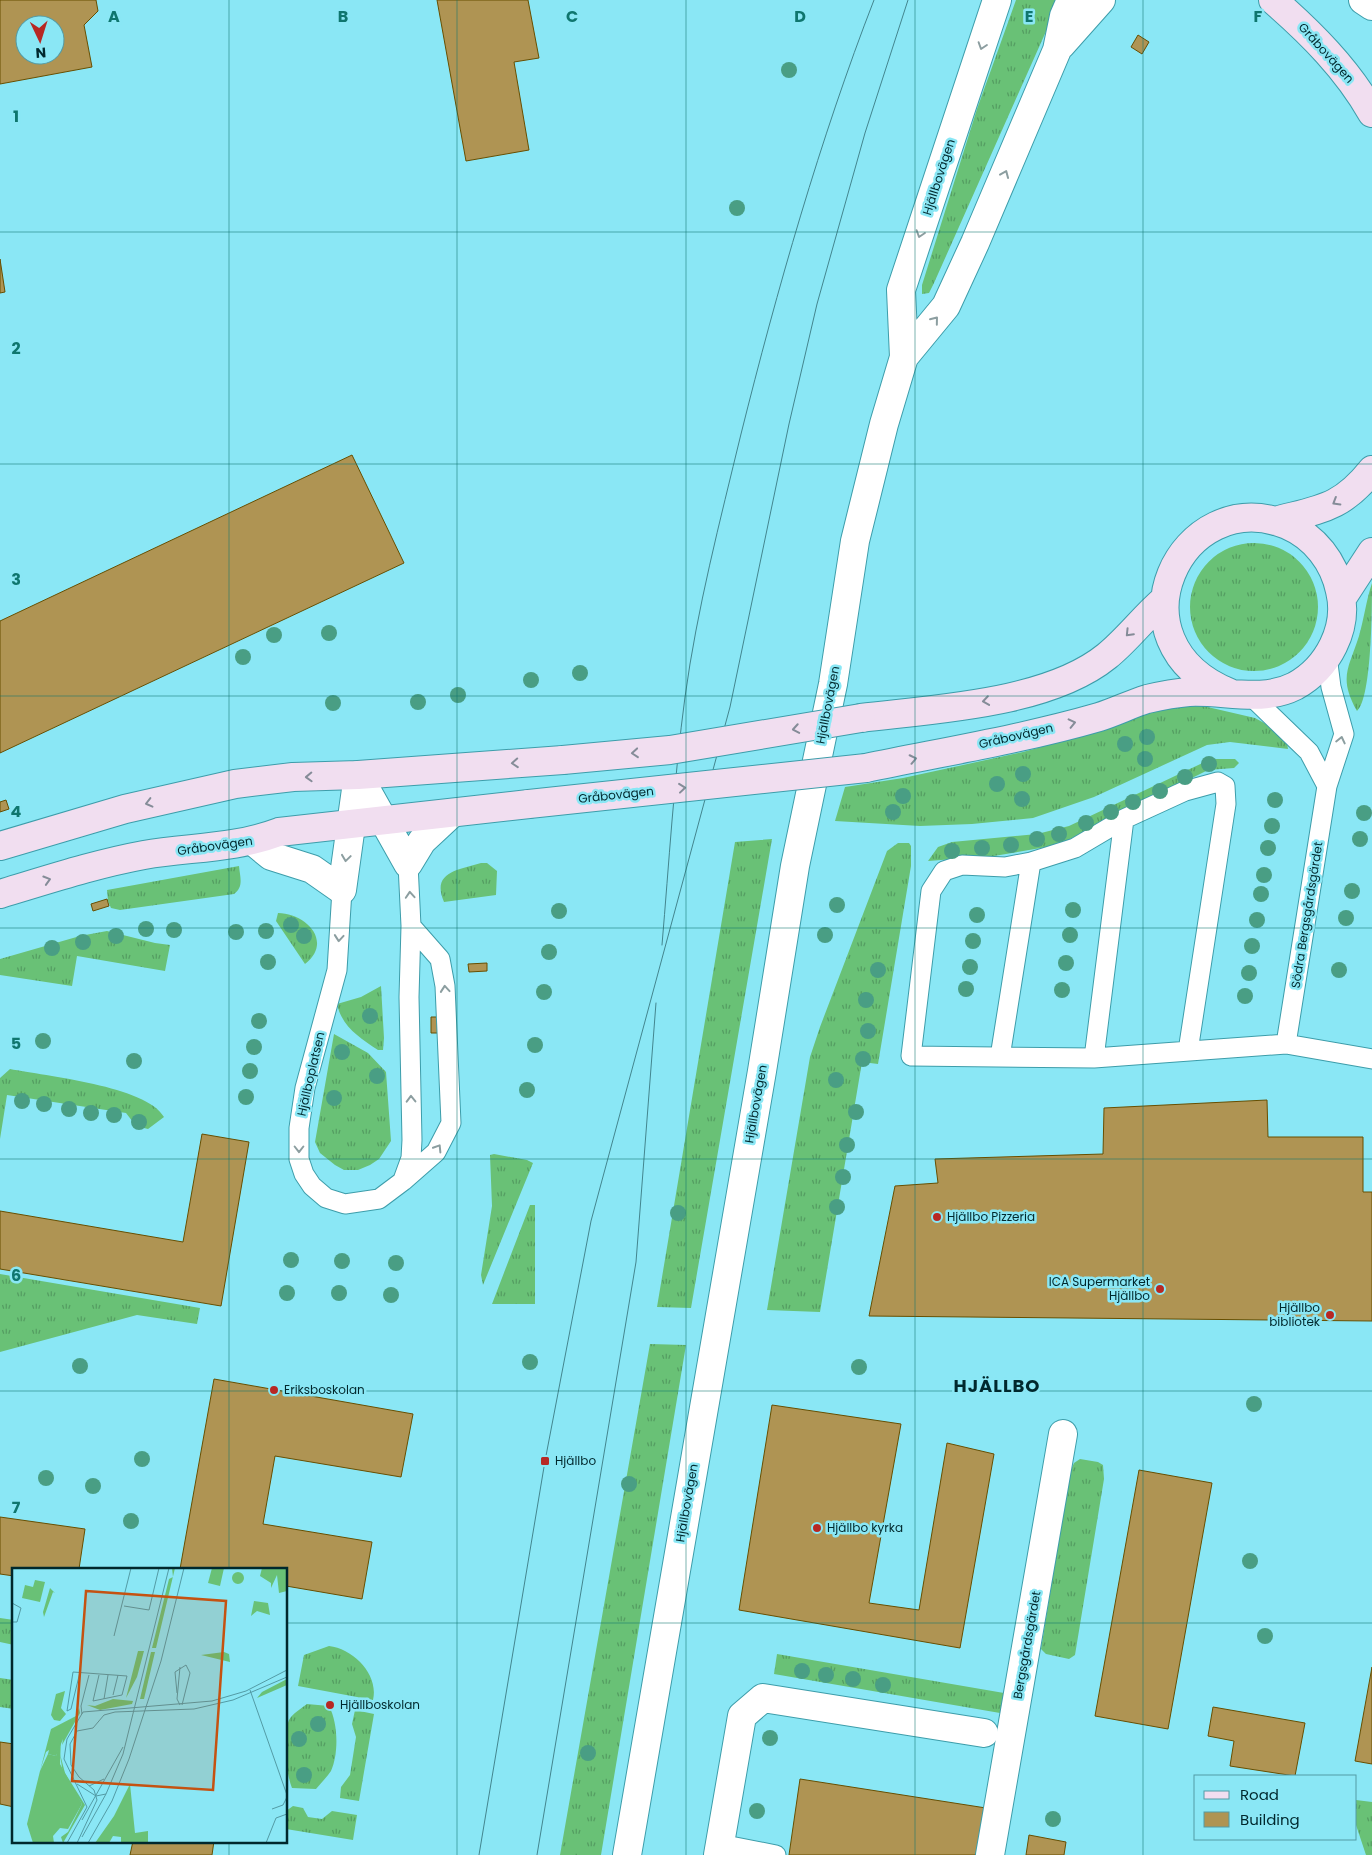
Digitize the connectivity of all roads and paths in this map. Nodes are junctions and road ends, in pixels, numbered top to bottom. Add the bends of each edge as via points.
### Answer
1 (997, 0) edge
2 (1071, 0) edge
3 (1101, 0) edge
4 (1273, 0) edge
5 (1363, 0) edge
6 (1372, 6) edge
7 (1057, 50) junction
8 (1372, 113) edge
9 (904, 357) junction
10 (1372, 470) edge
11 (1275, 521) junction
12 (1372, 552) edge
13 (1342, 598) junction
14 (1164, 600) junction
15 (1327, 656) junction
16 (1240, 694) junction
17 (358, 775) junction
18 (1328, 786) junction
19 (451, 814) junction
20 (1124, 819) junction
21 (384, 821) junction
22 (351, 825) junction
23 (254, 842) junction
24 (0, 846) edge
25 (1032, 862) junction
26 (408, 864) junction
27 (342, 890) junction
28 (0, 894) edge
29 (411, 926) junction
30 (1286, 1044) junction
31 (1188, 1051) junction
32 (1000, 1057) junction
33 (1094, 1058) junction
34 (1372, 1058) edge
35 (403, 1181) junction
36 (1063, 1434) dead end
37 (984, 1733) dead end
38 (719, 1849) edge
39 (627, 1855) edge
40 (776, 1855) edge
41 (990, 1855) edge

1 -> 9 street, Hjällbovägen via 901,290
2 - 7 street, Hjällbovägen
3 - 7 street, Hjällbovägen
4 - 8 main road, Gråbovägen via 1314,36 1359,90
5 - 6 street
9 -> 7 street, Hjällbovägen via 946,306
9 - 39 street, Hjällbovägen via 855,541 832,684 795,866
10 -> 11 main road, Gråbovägen via 1357,489 1332,506
11 - 13 main road, Gråbovägen via 1300,532 1321,550 1338,580
11 - 14 main road, Gråbovägen via 1253,518 1231,521 1204,533 1178,559
12 - 13 main road, Gråbovägen
13 - 15 main road, Gråbovägen via 1337,638
14 - 16 main road, Gråbovägen via 1170,638 1180,658 1211,686
14 -> 17 main road, bridge via 1107,656 1075,677 1007,698 670,750
15 - 16 main road, Gråbovägen via 1313,674 1294,686 1273,694
18 -> 15 lane, Södra Bergsgårdsgärdet via 1344,734 1331,687
16 - 18 lane via 1309,752
19 -> 16 main road, Gråbovägen, bridge via 866,768 1098,717 1147,700 1188,692
17 - 21 street
17 - 22 street, Hjällboplatsen
17 -> 24 main road via 293,777 199,790
18 - 30 lane, Södra Bergsgårdsgärdet
19 - 21 main road, Gråbovägen
19 - 26 street via 422,841
20 - 25 lane via 1075,848
20 - 31 lane via 1208,783 1218,782 1225,786 1226,804
20 - 33 lane
21 - 22 main road, Gråbovägen
21 - 26 street
22 - 23 main road, Gråbovägen via 279,832
22 -> 27 street, Hjällboplatsen
23 - 27 street via 271,856 312,870
28 -> 23 main road, Gråbovägen via 144,855
25 - 32 lane
25 - 32 lane via 1005,867 962,865 944,872 931,891 911,1056
29 -> 26 lane
27 -> 35 lane, Hjällboplatsen via 336,970 305,1088 299,1159 312,1186 326,1198 344,1204 379,1199
35 -> 29 lane via 411,1158 412,1140
35 -> 29 lane, Hjällboplatsen via 436,1152 451,1123 445,986 440,959
30 - 31 lane
30 - 34 lane
31 - 33 lane
32 - 33 lane
36 - 41 street, Bergsgårdsgärdet
37 - 38 street via 763,1698 742,1716
38 - 40 lane

